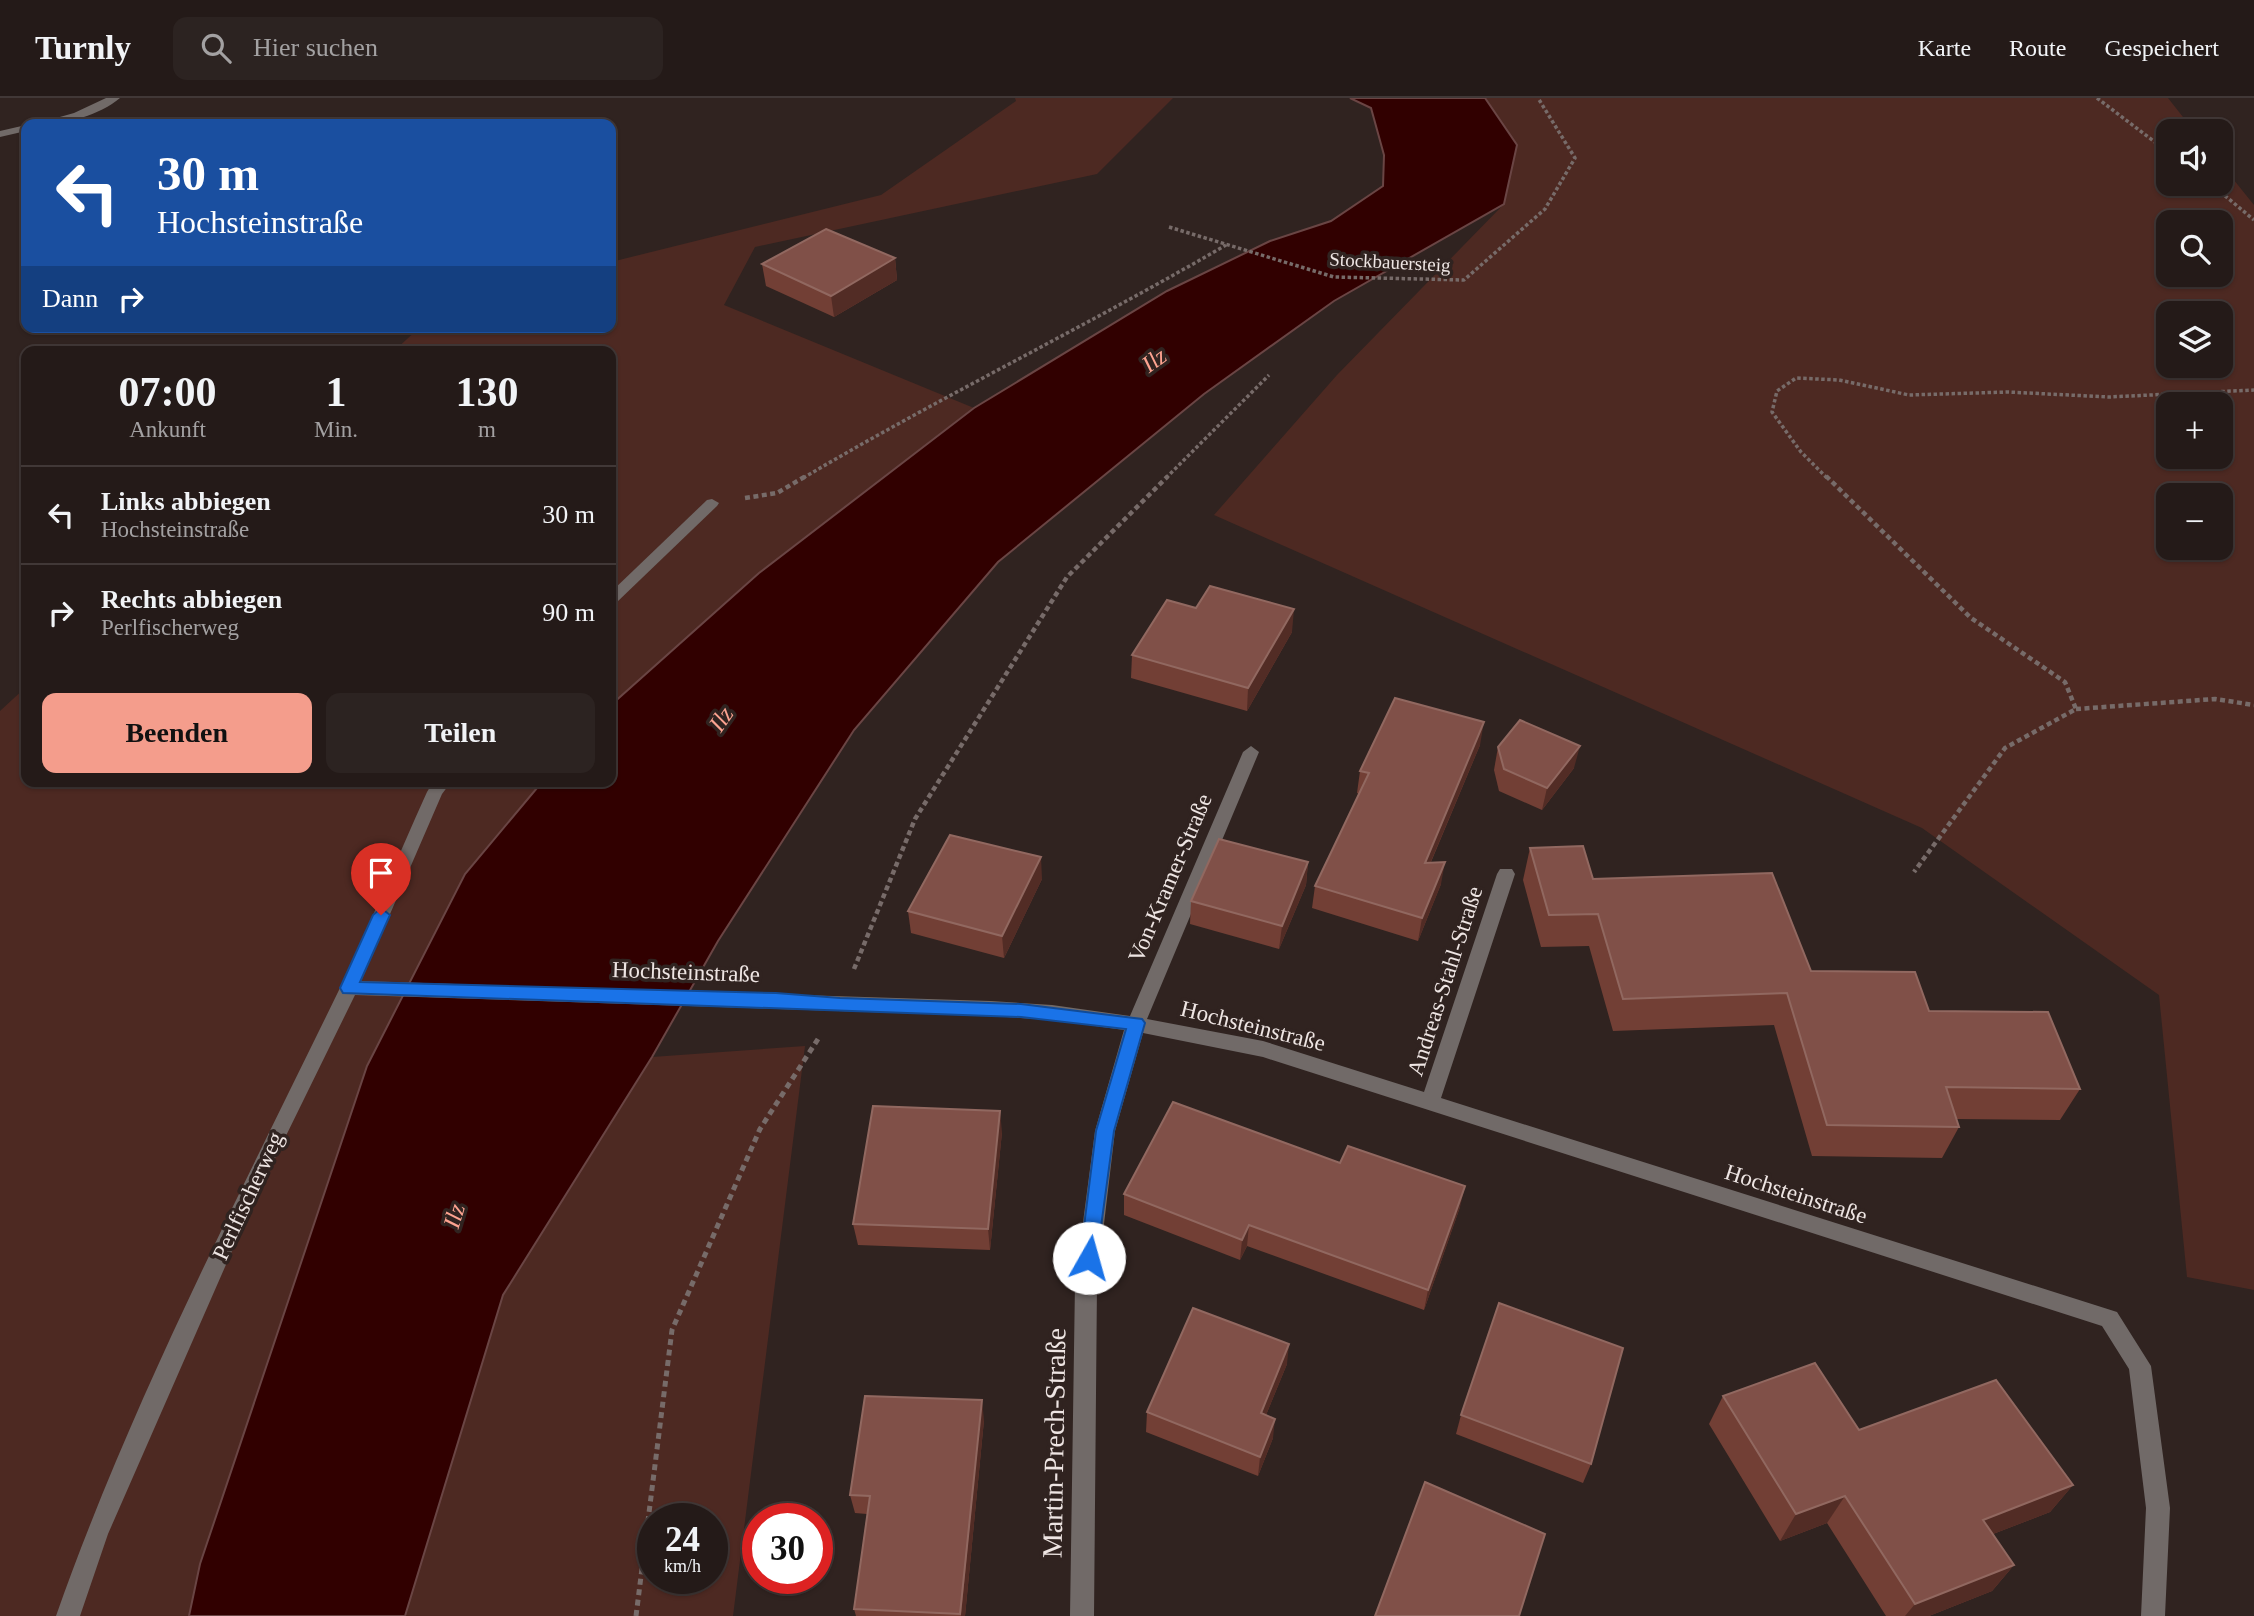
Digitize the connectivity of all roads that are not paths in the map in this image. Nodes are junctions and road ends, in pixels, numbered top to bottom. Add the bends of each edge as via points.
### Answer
1 (115, 98) edge
2 (62, 119) edge
3 (21, 129) edge
4 (0, 134) edge
5 (712, 503) road end
6 (616, 595) edge
7 (1251, 752) dead end
8 (439, 787) edge
9 (1506, 874) dead end
10 (349, 988) junction
11 (1136, 1023) junction
12 (1430, 1102) junction
13 (68, 1616) edge
14 (1082, 1616) edge
15 (2153, 1616) edge

1 - 2 street
3 - 4 street
5 - 6 street
7 - 11 street, Von-Kramer-Straße
8 - 10 street, Perlfischerweg
9 - 12 street, Andreas-Stahl-Straße
10 - 11 street, Hochsteinstraße via 1021,1010
10 - 13 street, Perlfischerweg via 243,1202 97,1533
11 - 12 street, Hochsteinstraße via 1263,1049
11 - 14 street, Martin-Prech-Straße via 1105,1131 1086,1283
12 - 15 street, Hochsteinstraße via 2109,1320 2140,1366 2158,1508

